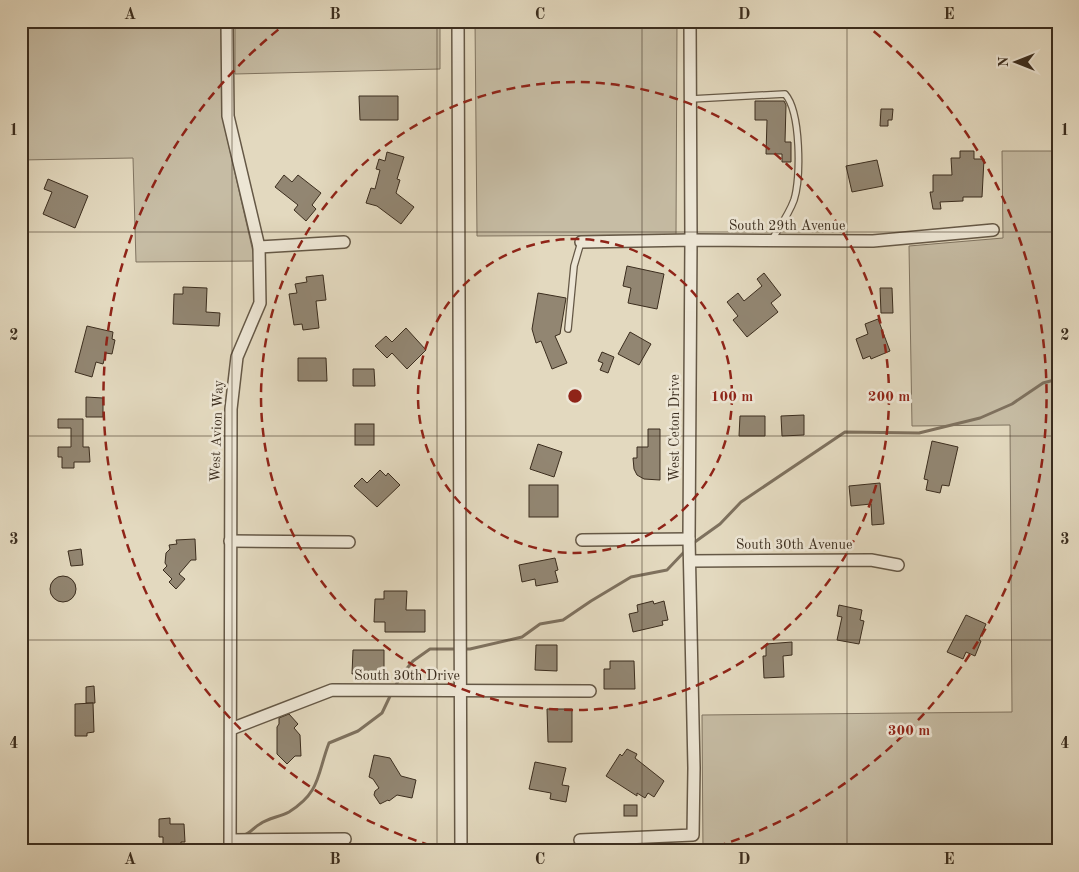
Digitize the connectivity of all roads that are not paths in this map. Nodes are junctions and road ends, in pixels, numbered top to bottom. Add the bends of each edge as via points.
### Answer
1 (227, 21) edge
2 (458, 21) edge
3 (690, 21) edge
4 (691, 99) junction
5 (993, 230) dead end
6 (691, 240) junction
7 (772, 241) junction
8 (344, 242) dead end
9 (581, 242) joint
10 (259, 247) junction
11 (568, 329) dead end
12 (689, 539) junction
13 (582, 540) dead end
14 (230, 541) junction
15 (349, 542) dead end
16 (690, 561) junction
17 (898, 566) dead end
18 (461, 691) junction
19 (590, 691) dead end
20 (231, 729) junction
21 (346, 839) dead end
22 (580, 840) dead end
23 (230, 846) edge
24 (461, 851) edge

1 - 10 street, West Avion Way via 228,116
2 - 18 street
3 - 4 street, West Ceton Drive
4 - 6 street, West Ceton Drive
4 - 7 lane via 785,94 789,98 798,134 798,168 794,199
5 - 7 street, South 29th Avenue via 873,241
6 - 7 street, South 29th Avenue
6 - 9 street, South 29th Avenue
6 - 12 street, West Ceton Drive
8 - 10 street
9 - 11 lane via 574,266
10 - 14 street, West Avion Way via 260,303 237,358 231,410
12 - 13 street
12 - 16 street, West Ceton Drive
14 - 15 street
14 - 20 street, West Avion Way
16 - 17 street, South 30th Avenue via 871,560
16 - 22 street, West Ceton Drive via 693,835
18 - 19 street, South 30th Drive
18 - 20 street, South 30th Drive via 332,690
18 - 24 street
20 - 23 street, West Avion Way
21 - 23 street

